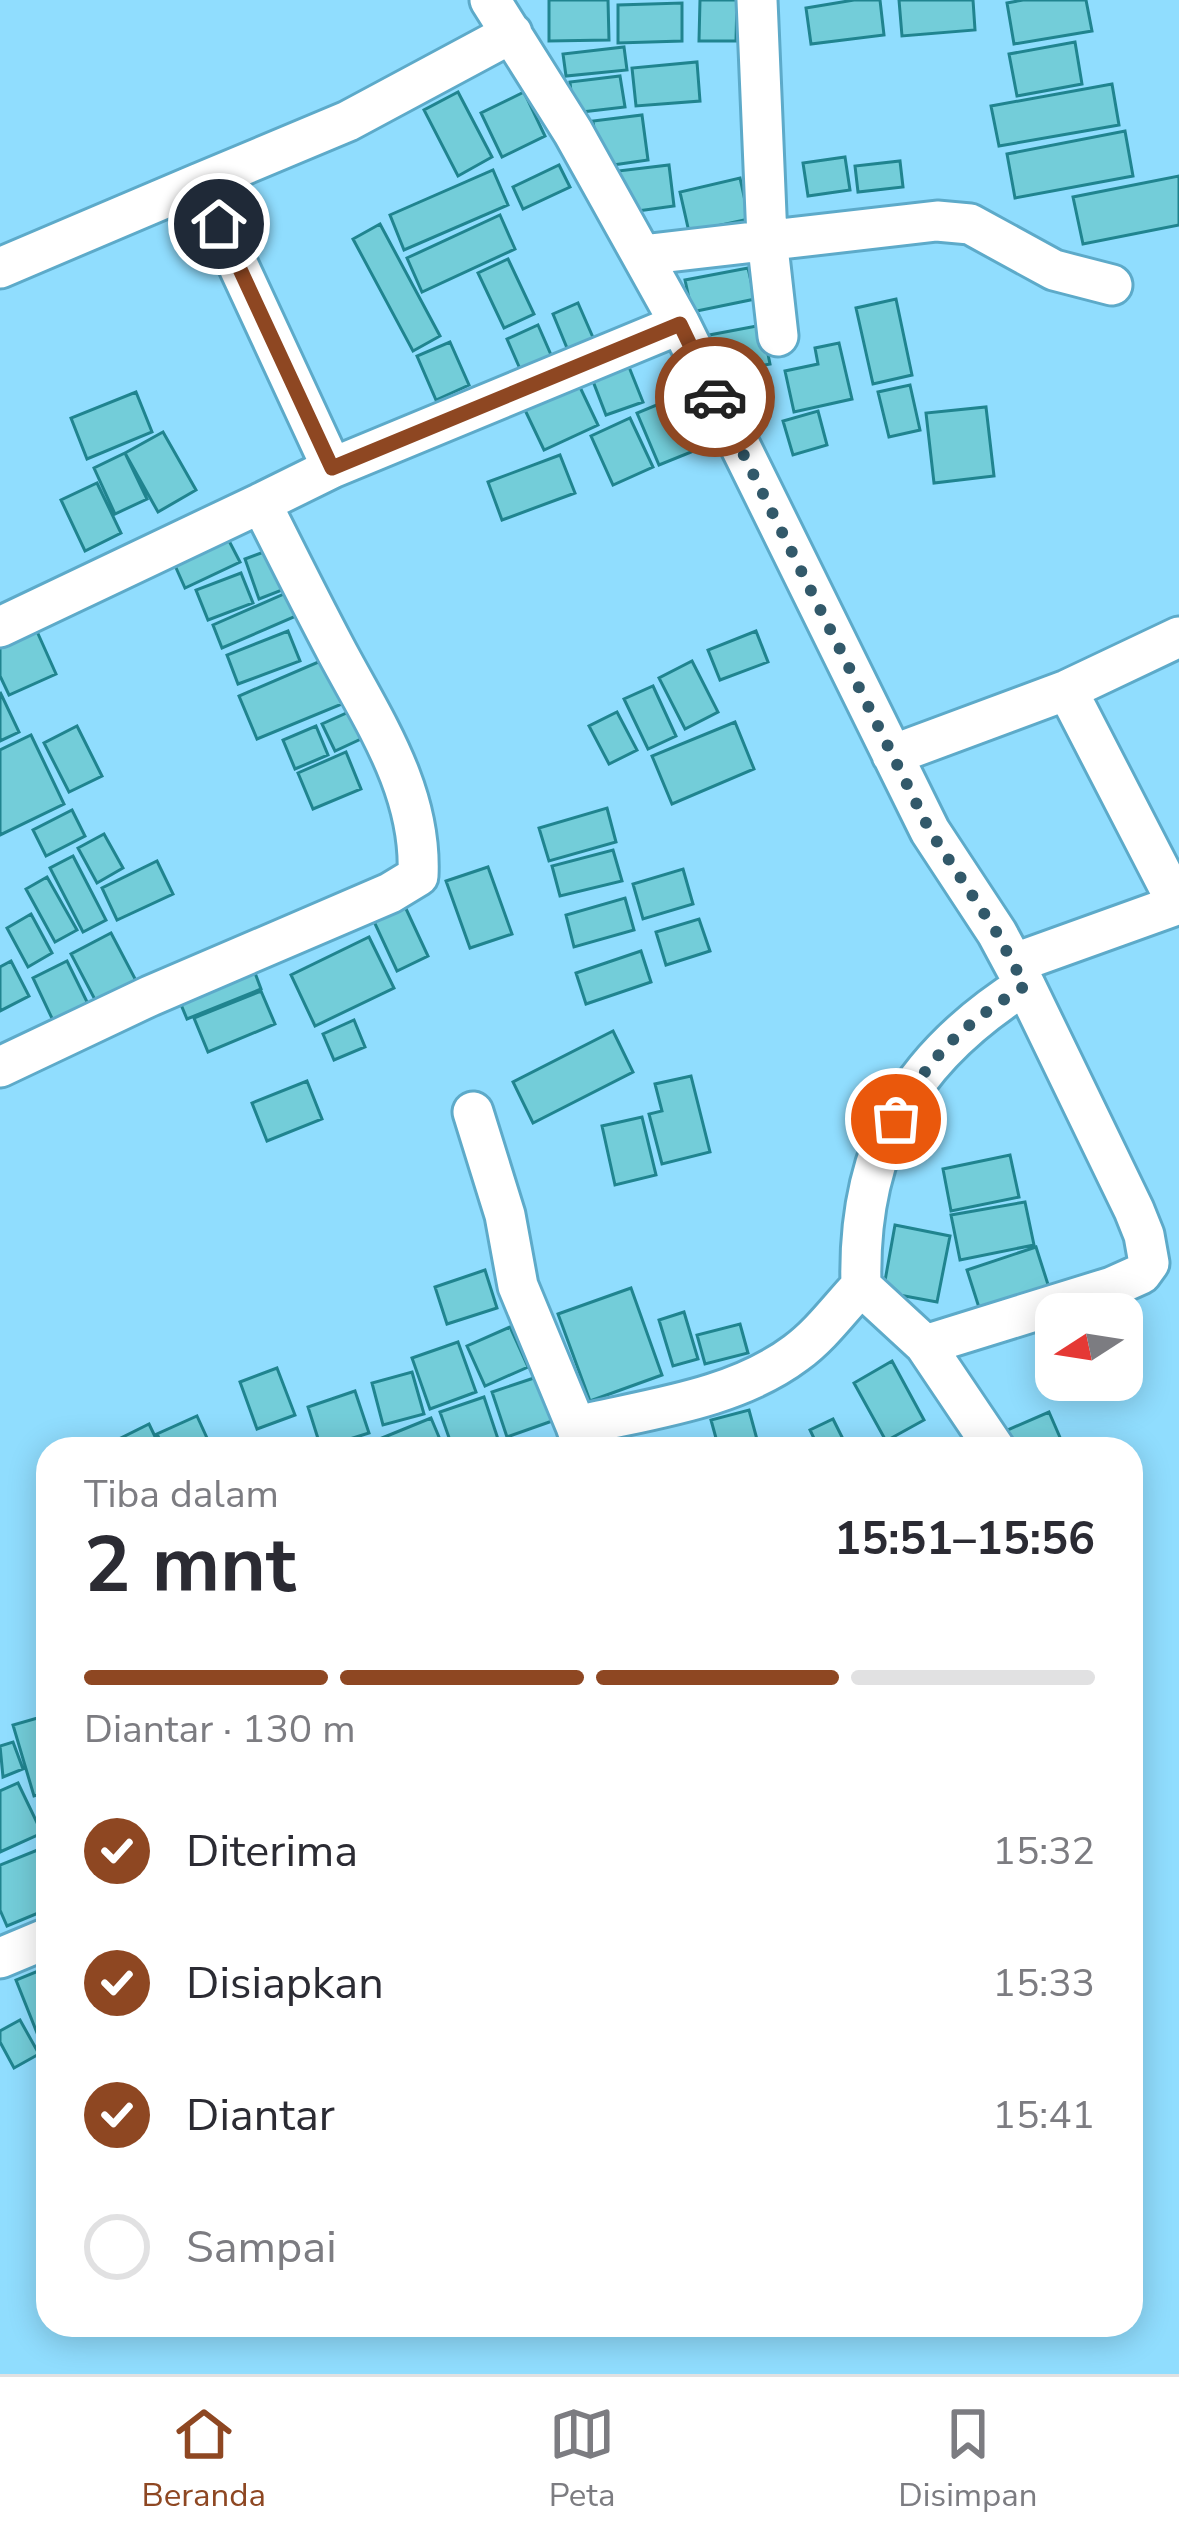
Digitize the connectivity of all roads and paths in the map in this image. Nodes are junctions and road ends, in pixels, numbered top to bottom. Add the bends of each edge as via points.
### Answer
1 (490, 0) edge
2 (758, 0) edge
3 (512, 33) junction
4 (200, 183) junction
5 (767, 238) junction
6 (642, 255) junction
7 (0, 268) edge
8 (1112, 285) dead end
9 (680, 324) junction
10 (778, 336) dead end
11 (332, 468) junction
12 (261, 503) junction
13 (0, 627) edge
14 (1179, 637) edge
15 (1067, 690) junction
16 (892, 755) junction
17 (1179, 904) edge
18 (1020, 974) junction
19 (0, 1066) edge
20 (473, 1112) dead end
21 (860, 1286) junction
22 (925, 1345) junction
23 (580, 1437) edge
24 (583, 1437) edge
25 (987, 1437) edge
26 (36, 1943) edge
27 (0, 1958) edge

1 - 3 street
2 - 5 street
3 - 4 street via 347,121
3 - 6 street
4 - 7 street
4 - 11 street
5 - 6 street
5 - 8 street via 901,222 970,224 1054,270
5 - 10 street
6 - 9 street
9 - 11 street
9 - 16 street
11 - 12 street
12 - 13 street
12 - 19 street via 388,740 415,821 418,876
14 - 15 street
15 - 16 street
15 - 17 street
16 - 18 street
17 - 18 street
18 - 21 street via 920,1072 883,1141 867,1187
18 - 22 street via 1134,1210 1149,1263 1112,1286
20 - 23 street via 506,1215 518,1286
21 - 22 street
21 - 24 street via 799,1352 769,1371
22 - 25 street
26 - 27 street

